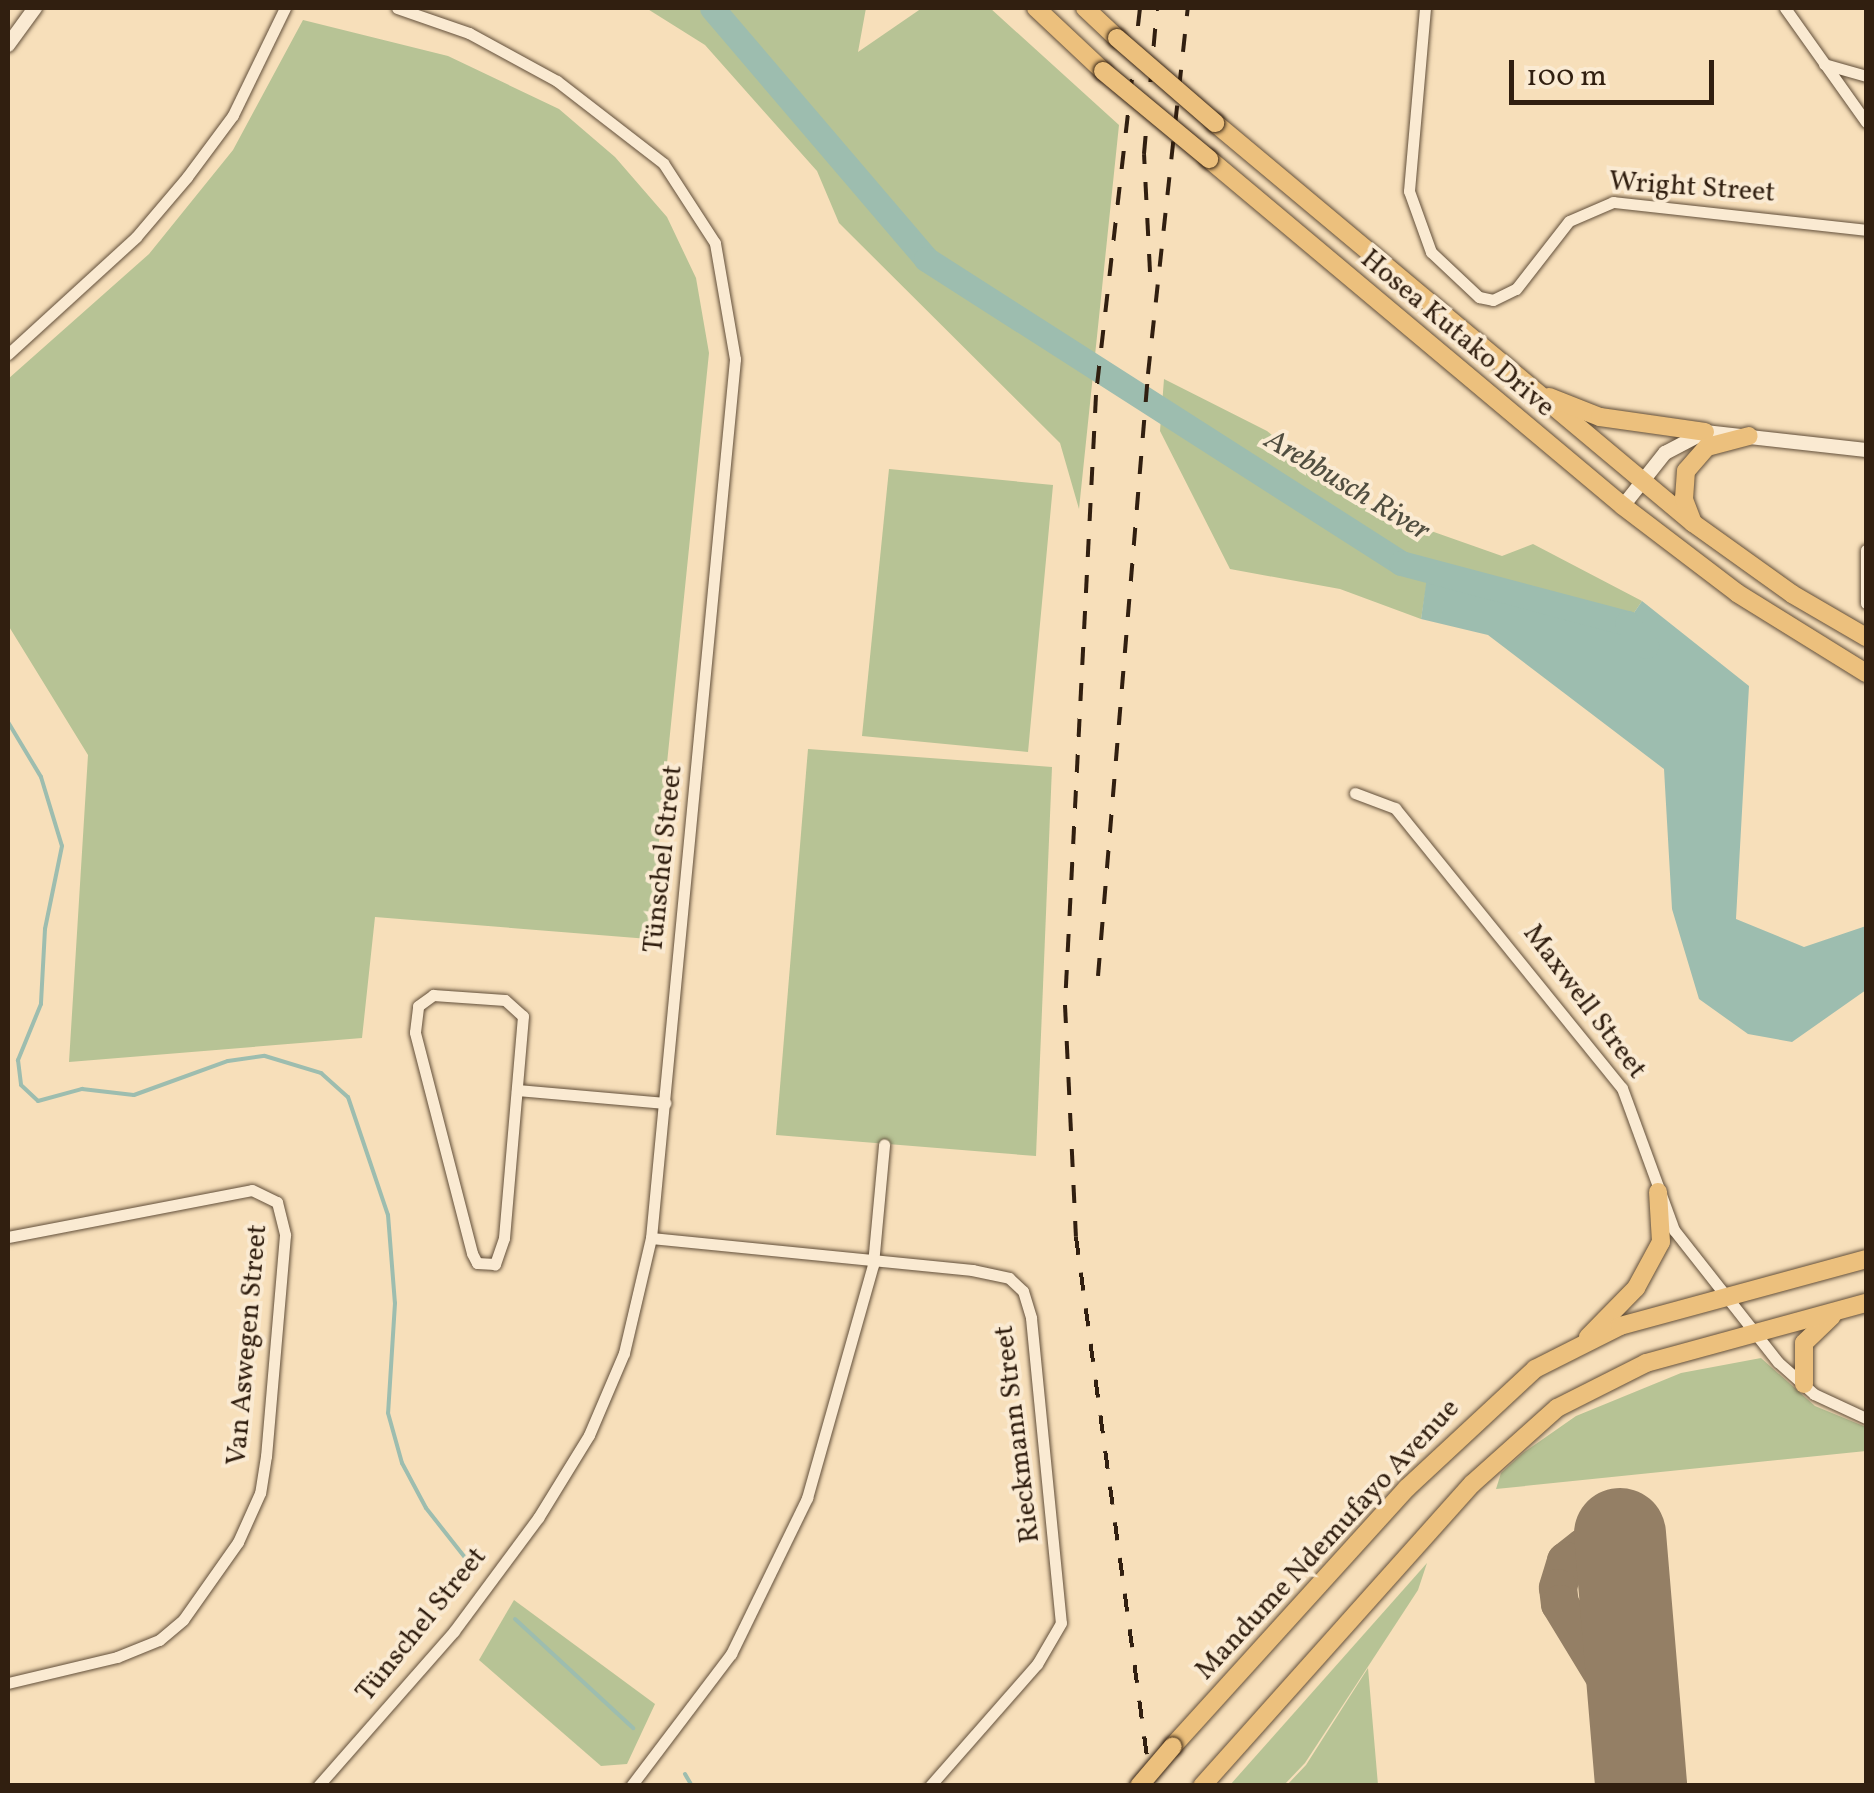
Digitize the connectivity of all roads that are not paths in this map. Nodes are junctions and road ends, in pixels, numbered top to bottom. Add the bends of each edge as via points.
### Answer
1 (35, 8) edge
2 (285, 8) edge
3 (397, 8) edge
4 (1036, 8) edge
5 (1085, 8) edge
6 (1425, 8) edge
7 (1785, 8) edge
8 (8, 46) edge
9 (1824, 64) junction
10 (1866, 76) edge
11 (1860, 103) edge
12 (1866, 122) edge
13 (1866, 230) edge
14 (8, 354) edge
15 (1526, 386) junction
16 (1705, 432) junction
17 (1749, 436) junction
18 (1866, 450) edge
19 (1642, 482) junction
20 (1623, 506) junction
21 (1693, 522) junction
22 (1866, 550) edge
23 (1866, 603) edge
24 (1866, 637) edge
25 (1866, 673) edge
26 (1354, 793) dead end
27 (517, 1090) junction
28 (665, 1102) junction
29 (884, 1145) dead end
30 (1658, 1192) junction
31 (8, 1237) edge
32 (651, 1238) junction
33 (1866, 1260) edge
34 (874, 1264) junction
35 (1729, 1294) junction
36 (1866, 1303) edge
37 (1841, 1309) junction
38 (1755, 1331) junction
39 (1584, 1340) junction
40 (1804, 1384) junction
41 (1866, 1418) edge
42 (8, 1683) edge
43 (318, 1786) edge
44 (632, 1786) edge
45 (930, 1786) edge
46 (1140, 1786) edge
47 (1202, 1786) edge

1 - 8 street
2 - 14 street via 232,116 186,177 136,236
3 - 28 street, Tünschel Street via 469,34 542,72 623,129 687,193 725,276 735,359 730,447
4 - 20 main road, Hosea Kutako Drive, bridge
5 - 15 main road, Hosea Kutako Drive, bridge
6 - 13 street, Wright Street via 1409,191 1431,252 1468,289 1493,300 1516,290 1569,221 1612,202
7 - 9 street
9 - 10 street
9 - 11 street
11 - 12 street
15 - 16 main road via 1600,417
15 - 19 main road, Hosea Kutako Drive
16 - 17 street
16 - 19 street via 1665,452
17 - 18 street
17 - 21 main road via 1707,447 1686,471 1684,499
19 - 20 street
19 - 21 main road, Hosea Kutako Drive
20 - 25 main road, Hosea Kutako Drive via 1737,593
21 - 24 main road, Hosea Kutako Drive via 1792,594
22 - 23 street
26 - 30 street, Maxwell Street via 1395,808 1602,1061 1629,1102
27 - 27 street via 502,1254 485,1266 472,1253 415,1032 423,998 518,1006 524,1028
27 - 28 street
28 - 32 street, Tünschel Street
29 - 34 street
30 - 35 street, Maxwell Street via 1674,1230
30 - 39 main road via 1665,1229 1650,1265
31 - 42 street, Van Aswegen Street via 252,1190 277,1202 285,1236 266,1456 260,1493 238,1542 183,1620 159,1640 117,1658
32 - 34 street, Rieckmann Street
32 - 43 street, Tünschel Street via 624,1353 566,1476 454,1631
33 - 35 main road, Mandume Ndemufayo Avenue
34 - 44 street via 832,1428 763,1594 703,1697
34 - 45 street, Rieckmann Street via 997,1274 1022,1291 1060,1570 1061,1623 1052,1642
35 - 38 street, Maxwell Street
35 - 39 main road, Mandume Ndemufayo Avenue
36 - 37 main road
37 - 38 main road
37 - 40 main road via 1804,1343
38 - 40 street, Maxwell Street
38 - 47 main road via 1606,1378 1502,1453
39 - 46 main road, Mandume Ndemufayo Avenue, bridge via 1535,1369 1441,1453
40 - 41 street, Maxwell Street

